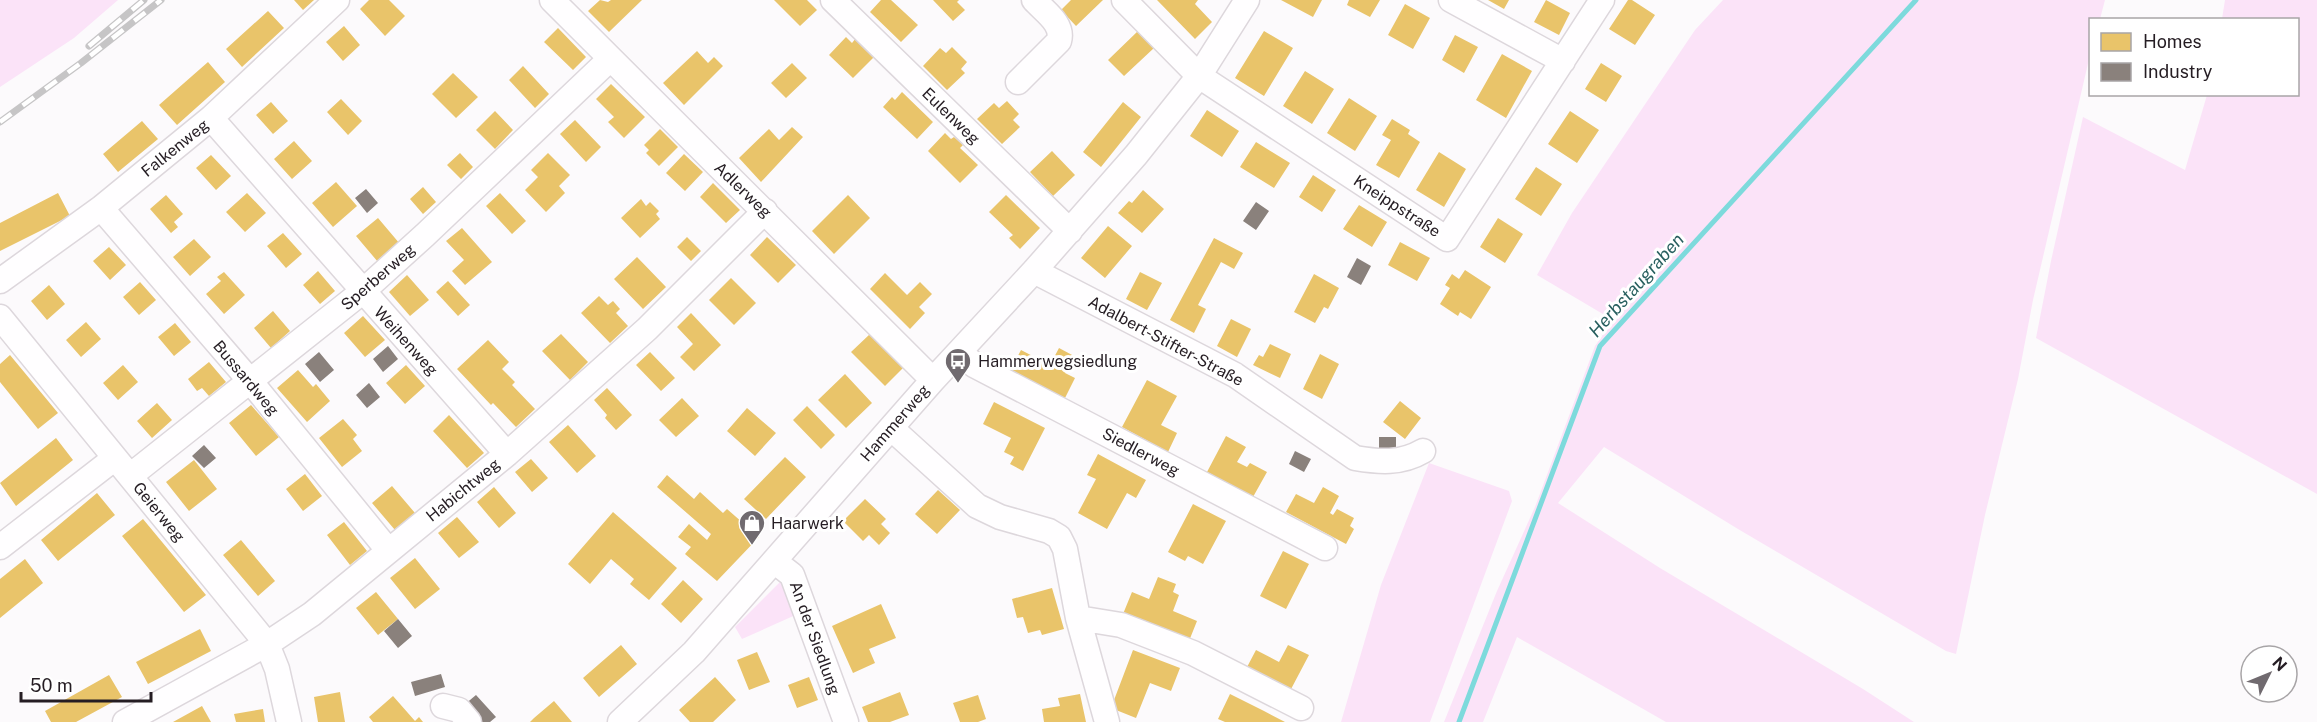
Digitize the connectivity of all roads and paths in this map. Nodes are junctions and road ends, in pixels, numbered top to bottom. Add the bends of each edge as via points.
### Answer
1 (337, 0) edge
2 (552, 0) edge
3 (1034, 0) edge
4 (1124, 0) edge
5 (1247, 0) edge
6 (1451, 0) edge
7 (1602, 0) edge
8 (836, 1) edge
9 (610, 59) junction
10 (1563, 61) junction
11 (1199, 76) junction
12 (1018, 81) dead end
13 (211, 118) junction
14 (101, 208) junction
15 (765, 211) junction
16 (1070, 231) junction
17 (1034, 271) junction
18 (0, 281) edge
19 (362, 292) junction
20 (0, 316) edge
21 (960, 351) junction
22 (933, 380) junction
23 (251, 382) junction
24 (891, 428) junction
25 (1423, 451) dead end
26 (507, 454) junction
27 (115, 458) junction
28 (130, 476) junction
29 (0, 547) edge
30 (1325, 548) dead end
31 (388, 550) junction
32 (774, 561) junction
33 (1078, 618) junction
34 (267, 644) junction
35 (443, 706) dead end
36 (1301, 708) dead end
37 (1112, 720) edge
38 (125, 722) edge
39 (289, 722) edge
40 (468, 722) edge
41 (620, 722) edge
42 (846, 722) edge

1 - 13 street, Falkenweg
2 - 9 street, Adlerweg
3 - 12 street via 1061,33 1059,41
4 - 11 street
5 - 11 street, Hammerweg
6 - 10 street
7 - 10 street, Kneippstraße
8 - 16 street, Eulenweg
9 - 15 street, Adlerweg
9 - 19 street, Sperberweg
10 - 11 street, Kneippstraße via 1447,239
11 - 16 street, Hammerweg
13 - 14 street, Falkenweg
13 - 19 street, Weihenweg
14 - 18 street, Falkenweg
14 - 23 street, Bussardweg
15 - 22 street, Adlerweg
15 - 26 street, Habichtweg via 647,329
16 - 17 street, Hammerweg
17 - 21 street, Hammerweg
17 - 25 street, Adalbert-Stifter-Straße via 1235,375 1355,458 1379,462 1409,459
19 - 23 street, Sperberweg
19 - 26 street, Weihenweg
20 - 27 street, Geierweg
21 - 22 street, Hammerweg
21 - 30 street, Siedlerweg via 974,365
22 - 24 street, Hammerweg
23 - 28 street, Sperberweg
23 - 31 street, Bussardweg
24 - 32 street, Hammerweg
24 - 33 street via 977,506 1059,537 1065,549
26 - 31 street, Habichtweg
27 - 28 street, Geierweg
27 - 29 street
28 - 34 street, Geierweg
31 - 34 street, Habichtweg via 312,614
32 - 41 street, Hammerweg via 694,652
32 - 42 street, An der Siedlung via 792,575
33 - 36 street via 1120,625 1193,653
33 - 37 street
34 - 38 street, Habichtweg
34 - 39 street, Geierweg
35 - 40 street via 459,710

